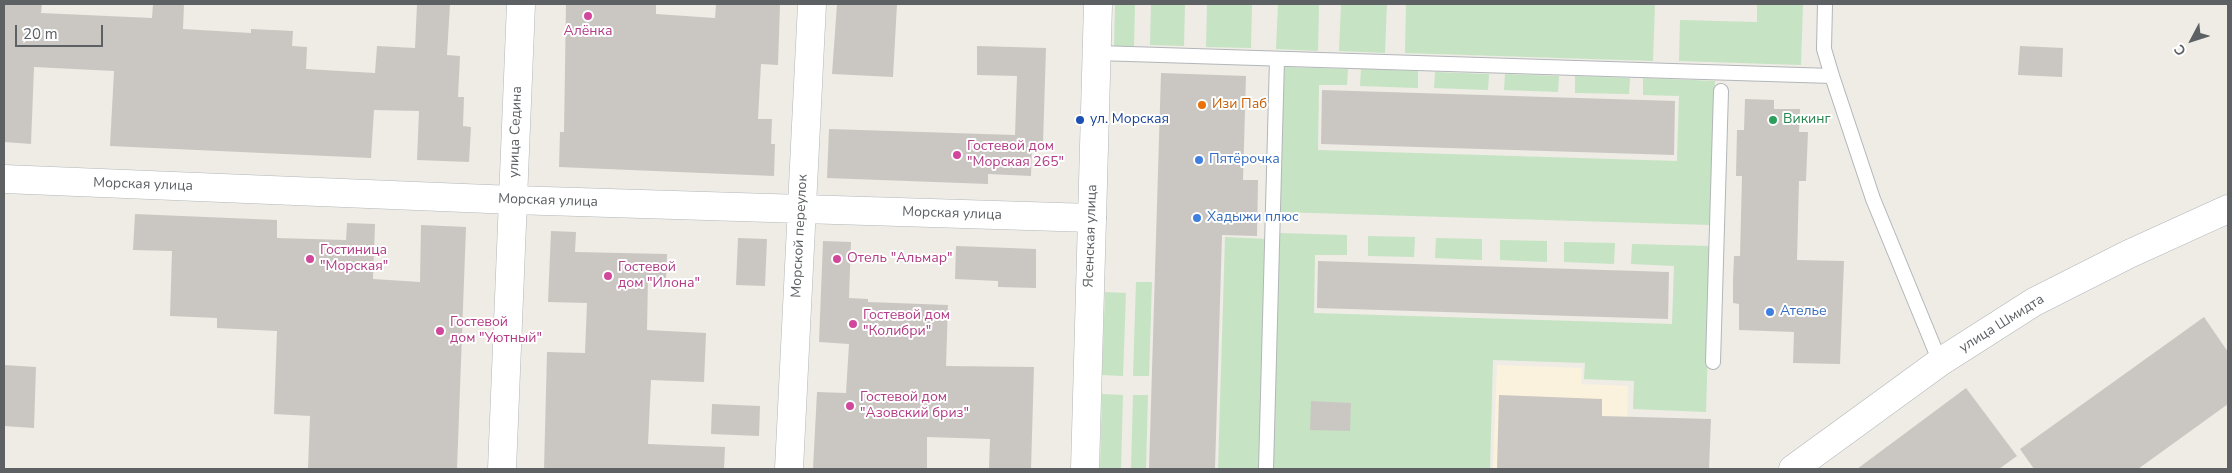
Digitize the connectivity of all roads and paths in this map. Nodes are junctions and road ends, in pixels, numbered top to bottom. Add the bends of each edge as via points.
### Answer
1 (521, 4) edge
2 (812, 4) edge
3 (1098, 4) edge
4 (1825, 4) edge
5 (1097, 54) junction
6 (1277, 59) junction
7 (1832, 76) junction
8 (1721, 90) dead end
9 (4, 179) edge
10 (513, 200) junction
11 (801, 209) junction
12 (2228, 209) edge
13 (1092, 218) junction
14 (1713, 362) dead end
15 (1940, 362) junction
16 (502, 469) edge
17 (789, 469) edge
18 (1084, 469) edge
19 (1266, 469) edge
20 (1793, 469) edge

1 - 10 street, улица Седина
2 - 11 street, Морской переулок
3 - 5 street, Ясенская улица
4 - 7 lane via 1824,49
5 - 6 lane
5 - 13 street, Ясенская улица
6 - 7 lane
6 - 19 lane
7 - 15 lane via 1873,199
8 - 14 lane
9 - 10 street, Морская улица
10 - 11 street, Морская улица
10 - 16 street, улица Седина
11 - 13 street, Морская улица
11 - 17 street, Морской переулок
12 - 15 street, улица Шмидта via 2034,302
13 - 18 street, Ясенская улица
15 - 20 street, улица Шмидта

